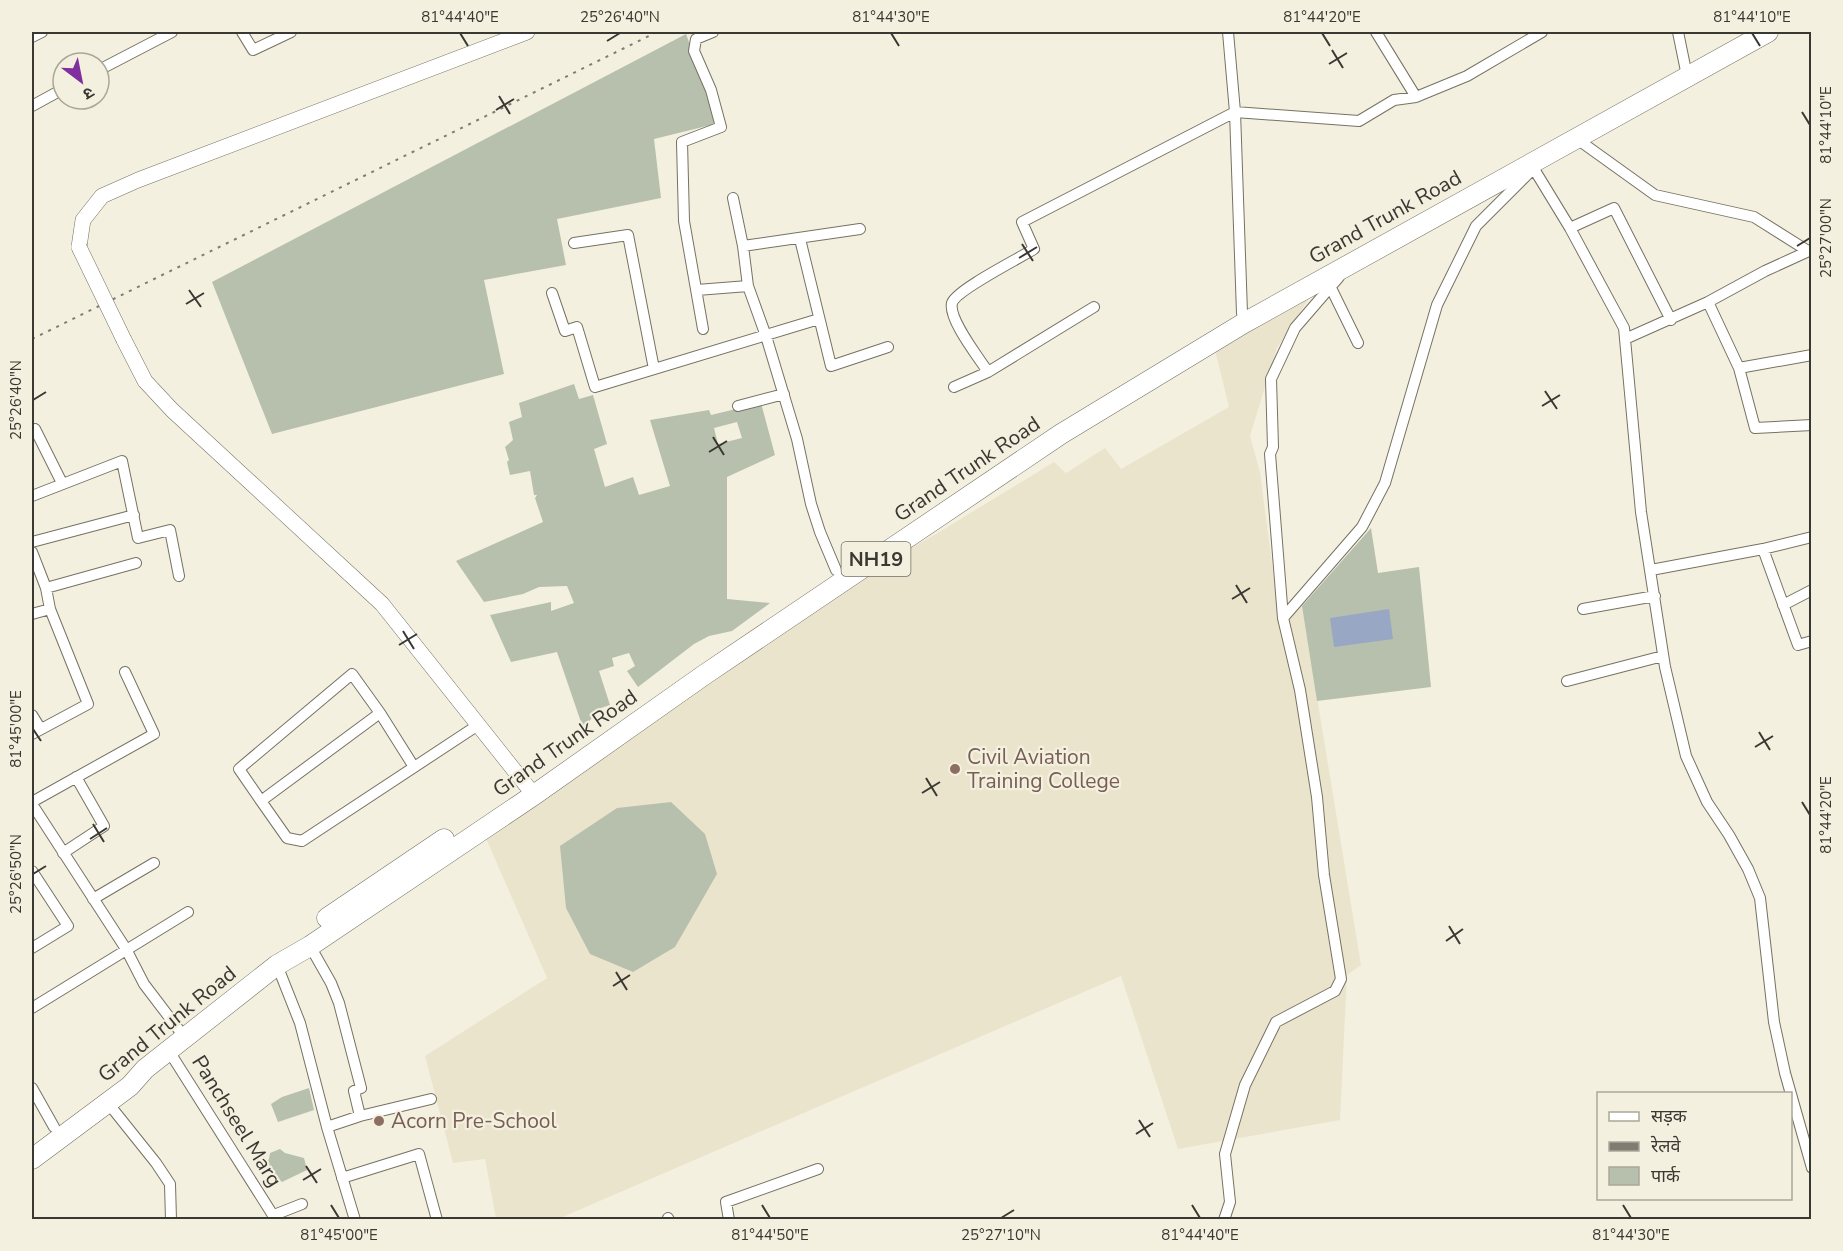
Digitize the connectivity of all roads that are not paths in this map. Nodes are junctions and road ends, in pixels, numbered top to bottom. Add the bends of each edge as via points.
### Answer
1 (42, 32) edge
2 (172, 32) edge
3 (242, 32) edge
4 (291, 32) edge
5 (527, 32) edge
6 (713, 32) edge
7 (1228, 32) edge
8 (1376, 32) edge
9 (1542, 32) edge
10 (1678, 32) edge
11 (1743, 32) edge
12 (1768, 32) edge
13 (32, 37) edge
14 (111, 64) edge
15 (1686, 70) junction
16 (51, 96) edge
17 (1416, 97) junction
18 (32, 106) edge
19 (1235, 112) junction
20 (1577, 139) junction
21 (1535, 165) junction
22 (733, 198) dead end
23 (1570, 228) junction
24 (860, 230) dead end
25 (800, 239) junction
26 (574, 243) dead end
27 (743, 246) junction
28 (1810, 250) edge
29 (1354, 261) junction
30 (748, 286) junction
31 (1330, 286) junction
32 (697, 290) junction
33 (552, 292) dead end
34 (1708, 302) junction
35 (1094, 307) dead end
36 (1242, 313) junction
37 (819, 319) junction
38 (1671, 320) junction
39 (703, 329) dead end
40 (766, 336) junction
41 (1625, 339) junction
42 (1358, 343) dead end
43 (888, 347) dead end
44 (1812, 355) edge
45 (1739, 368) junction
46 (654, 369) junction
47 (988, 372) junction
48 (954, 387) dead end
49 (784, 394) junction
50 (738, 406) dead end
51 (1812, 425) edge
52 (35, 429) dead end
53 (62, 483) junction
54 (32, 496) edge
55 (134, 515) junction
56 (1812, 537) edge
57 (32, 542) edge
58 (1763, 549) junction
59 (32, 552) edge
60 (136, 563) dead end
61 (836, 570) junction
62 (1651, 570) junction
63 (179, 576) dead end
64 (46, 588) junction
65 (1812, 590) edge
66 (1655, 596) junction
67 (1783, 605) junction
68 (50, 609) junction
69 (1583, 609) dead end
70 (32, 615) edge
71 (1283, 618) junction
72 (1812, 641) edge
73 (1663, 657) junction
74 (125, 672) dead end
75 (1567, 681) dead end
76 (380, 713) junction
77 (32, 715) edge
78 (478, 725) junction
79 (36, 731) edge
80 (414, 767) junction
81 (76, 777) junction
82 (530, 790) junction
83 (261, 801) junction
84 (32, 803) edge
85 (63, 853) junction
86 (154, 863) dead end
87 (32, 871) edge
88 (93, 899) junction
89 (188, 912) dead end
90 (310, 946) junction
91 (32, 948) edge
92 (126, 950) junction
93 (277, 965) junction
94 (32, 1008) edge
95 (179, 1030) junction
96 (166, 1047) junction
97 (32, 1088) edge
98 (1790, 1092) edge
99 (1792, 1098) edge
100 (431, 1099) dead end
101 (108, 1103) junction
102 (360, 1116) junction
103 (54, 1127) junction
104 (327, 1127) junction
105 (32, 1144) edge
106 (32, 1159) edge
107 (1812, 1168) edge
108 (818, 1169) dead end
109 (342, 1178) junction
110 (302, 1204) dead end
111 (275, 1217) edge
112 (171, 1220) edge
113 (355, 1220) edge
114 (437, 1220) edge
115 (729, 1220) edge
116 (1224, 1220) edge

1 - 13 street
2 - 14 street
3 - 4 street via 253,50
5 - 78 main road, bridge via 102,196 82,220 79,247 145,381 382,604
6 - 32 street via 696,39 694,51 721,127 682,142 684,221
7 - 19 street
8 - 17 street
9 - 17 street via 1467,76
10 - 15 street
11 - 15 highway, Grand Trunk Road / NH19
12 - 15 highway, Grand Trunk Road / NH19
15 - 20 highway, Grand Trunk Road / NH19
15 - 36 highway, Grand Trunk Road / NH19
16 - 18 street
17 - 19 street via 1394,100 1359,121
19 - 36 street
19 - 47 street via 1022,222 1034,249 967,288 952,304 954,320
20 - 21 highway, Grand Trunk Road / NH19
20 - 28 street via 1655,195 1754,217
21 - 23 street
21 - 29 highway, Grand Trunk Road / NH19
21 - 71 street via 1476,226 1437,305 1385,483 1362,527
22 - 27 street
23 - 38 street via 1614,208
23 - 41 street via 1624,328
24 - 25 street
25 - 27 street
25 - 37 street
26 - 46 street via 628,235
27 - 30 street
28 - 34 street
29 - 31 street
29 - 82 highway, Grand Trunk Road / NH19 via 1148,380 1028,455
30 - 32 street
30 - 40 street
31 - 42 street
31 - 71 street via 1294,328 1271,379 1270,454
32 - 39 street
33 - 46 street via 565,331 577,327 595,387
34 - 38 street
34 - 45 street
35 - 47 street
36 - 61 highway, Grand Trunk Road / NH19 via 1095,399
37 - 40 street
37 - 43 street via 831,366
38 - 41 street
40 - 46 street
40 - 49 street
41 - 62 street via 1641,512
44 - 45 street
45 - 51 street via 1755,428
47 - 48 street
49 - 50 street
49 - 61 street via 811,504
52 - 53 street
53 - 54 street
53 - 55 street via 122,461
55 - 57 street
55 - 63 street via 138,538 170,530
56 - 58 street
58 - 62 street
58 - 67 street
59 - 64 street
60 - 64 street
61 - 82 highway, Grand Trunk Road / NH19
62 - 66 street
64 - 68 street
65 - 67 street
66 - 69 street
66 - 73 street
67 - 72 street via 1798,645
68 - 70 street
68 - 79 street via 88,704
71 - 116 street via 1300,690 1341,979 1335,991 1276,1022 1245,1085 1225,1154 1230,1202
73 - 75 street
73 - 98 street via 1686,756 1760,898 1774,1022
74 - 81 street via 154,734
76 - 80 street
76 - 83 street
76 - 83 street via 352,674 239,769
77 - 79 street
78 - 80 street
78 - 82 main road
80 - 83 street via 302,841 287,838
81 - 84 street
81 - 85 street via 104,826
82 - 90 highway, Grand Trunk Road / NH19
82 - 95 highway, Grand Trunk Road / NH19 via 393,872 302,935
84 - 85 street
85 - 88 street
86 - 88 street
87 - 91 street via 68,926
88 - 92 street
89 - 92 street
90 - 93 highway, Grand Trunk Road / NH19
90 - 102 street via 339,1003 361,1088 354,1091
92 - 94 street
92 - 95 street via 144,984
93 - 96 highway, Grand Trunk Road / NH19
93 - 104 street via 300,1023
95 - 96 highway, Grand Trunk Road / NH19
96 - 101 highway, Grand Trunk Road / NH19 via 130,1086
96 - 103 highway, Grand Trunk Road / NH19
96 - 111 street, Panchseel Marg
97 - 103 street
99 - 107 street
100 - 102 street
101 - 106 highway, Grand Trunk Road / NH19
101 - 112 street via 170,1184
102 - 104 street
103 - 105 highway, Grand Trunk Road / NH19
104 - 109 street
108 - 115 street via 726,1202
109 - 113 street
109 - 114 street via 419,1154
110 - 111 street

